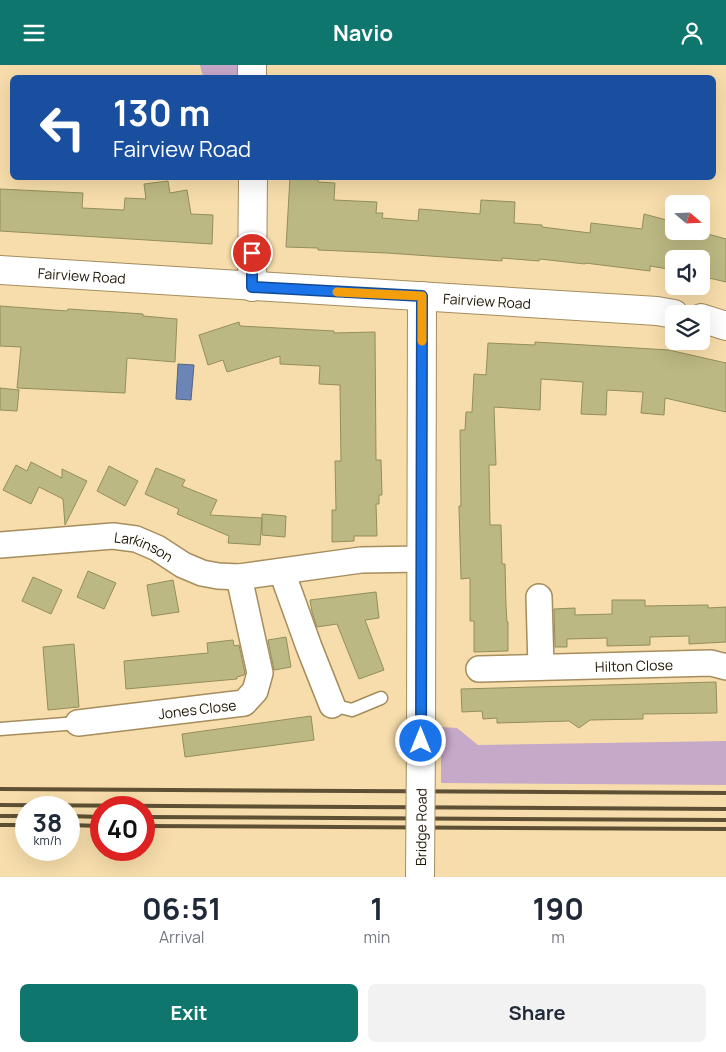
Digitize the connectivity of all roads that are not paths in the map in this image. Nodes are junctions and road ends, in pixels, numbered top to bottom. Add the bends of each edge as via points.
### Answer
1 (253, 180) edge
2 (0, 271) edge
3 (252, 287) junction
4 (422, 296) junction
5 (665, 312) edge
6 (710, 322) edge
7 (726, 326) edge
8 (0, 545) edge
9 (422, 559) junction
10 (282, 572) junction
11 (239, 577) junction
12 (539, 597) dead end
13 (541, 667) junction
14 (726, 667) edge
15 (479, 669) dead end
16 (381, 699) dead end
17 (332, 705) joint
18 (78, 723) joint
19 (0, 729) edge
20 (420, 877) edge

1 - 3 street
2 - 3 street, Fairview Road
3 - 4 street, Fairview Road
4 - 5 street, Fairview Road
4 - 9 street, Bridge Road
6 - 7 street
8 - 11 street, Larkinson via 113,536 136,539 202,573
9 - 10 street, Larkinson via 361,560
9 - 20 street, Bridge Road, bridge
10 - 11 street, Larkinson
10 - 17 street
11 - 18 street, Jones Close via 260,673 255,691 244,703
12 - 13 street
13 - 14 street, Hilton Close via 711,663
13 - 15 street, Hilton Close
16 - 17 lane via 352,710
18 - 19 lane

